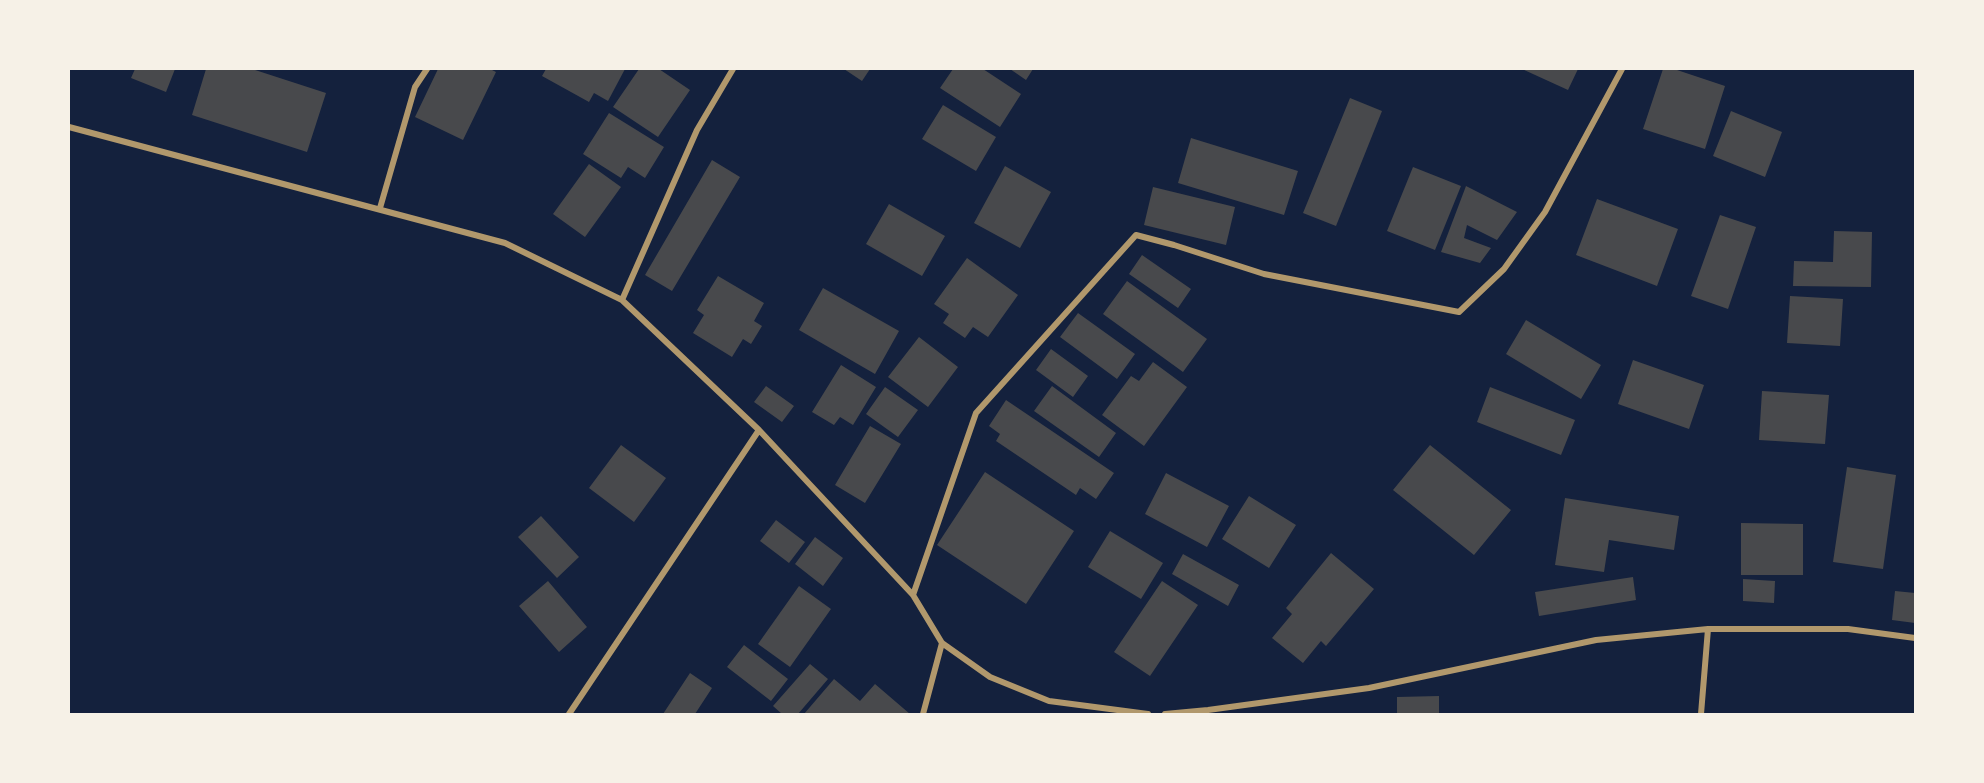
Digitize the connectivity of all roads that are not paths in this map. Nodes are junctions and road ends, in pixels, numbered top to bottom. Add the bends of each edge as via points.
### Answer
1 (427, 69) edge
2 (733, 69) edge
3 (1622, 69) edge
4 (69, 127) edge
5 (380, 208) junction
6 (622, 300) junction
7 (759, 430) junction
8 (913, 595) junction
9 (1708, 629) junction
10 (1915, 638) edge
11 (942, 643) junction
12 (1207, 712) edge
13 (569, 714) edge
14 (923, 714) edge
15 (1148, 714) edge
16 (1165, 714) edge
17 (1701, 714) edge

1 - 5 street via 415,87
2 - 6 street via 697,130
3 - 8 street via 1545,212 1504,269 1459,312 1264,274 1136,235 976,413
4 - 5 street
5 - 6 street via 505,243
6 - 7 street
7 - 8 street
7 - 13 street
8 - 11 street
9 - 10 street via 1848,629
9 - 12 street via 1596,640 1369,688
9 - 17 street
11 - 14 street
11 - 15 street via 990,677 1049,701
12 - 16 street

